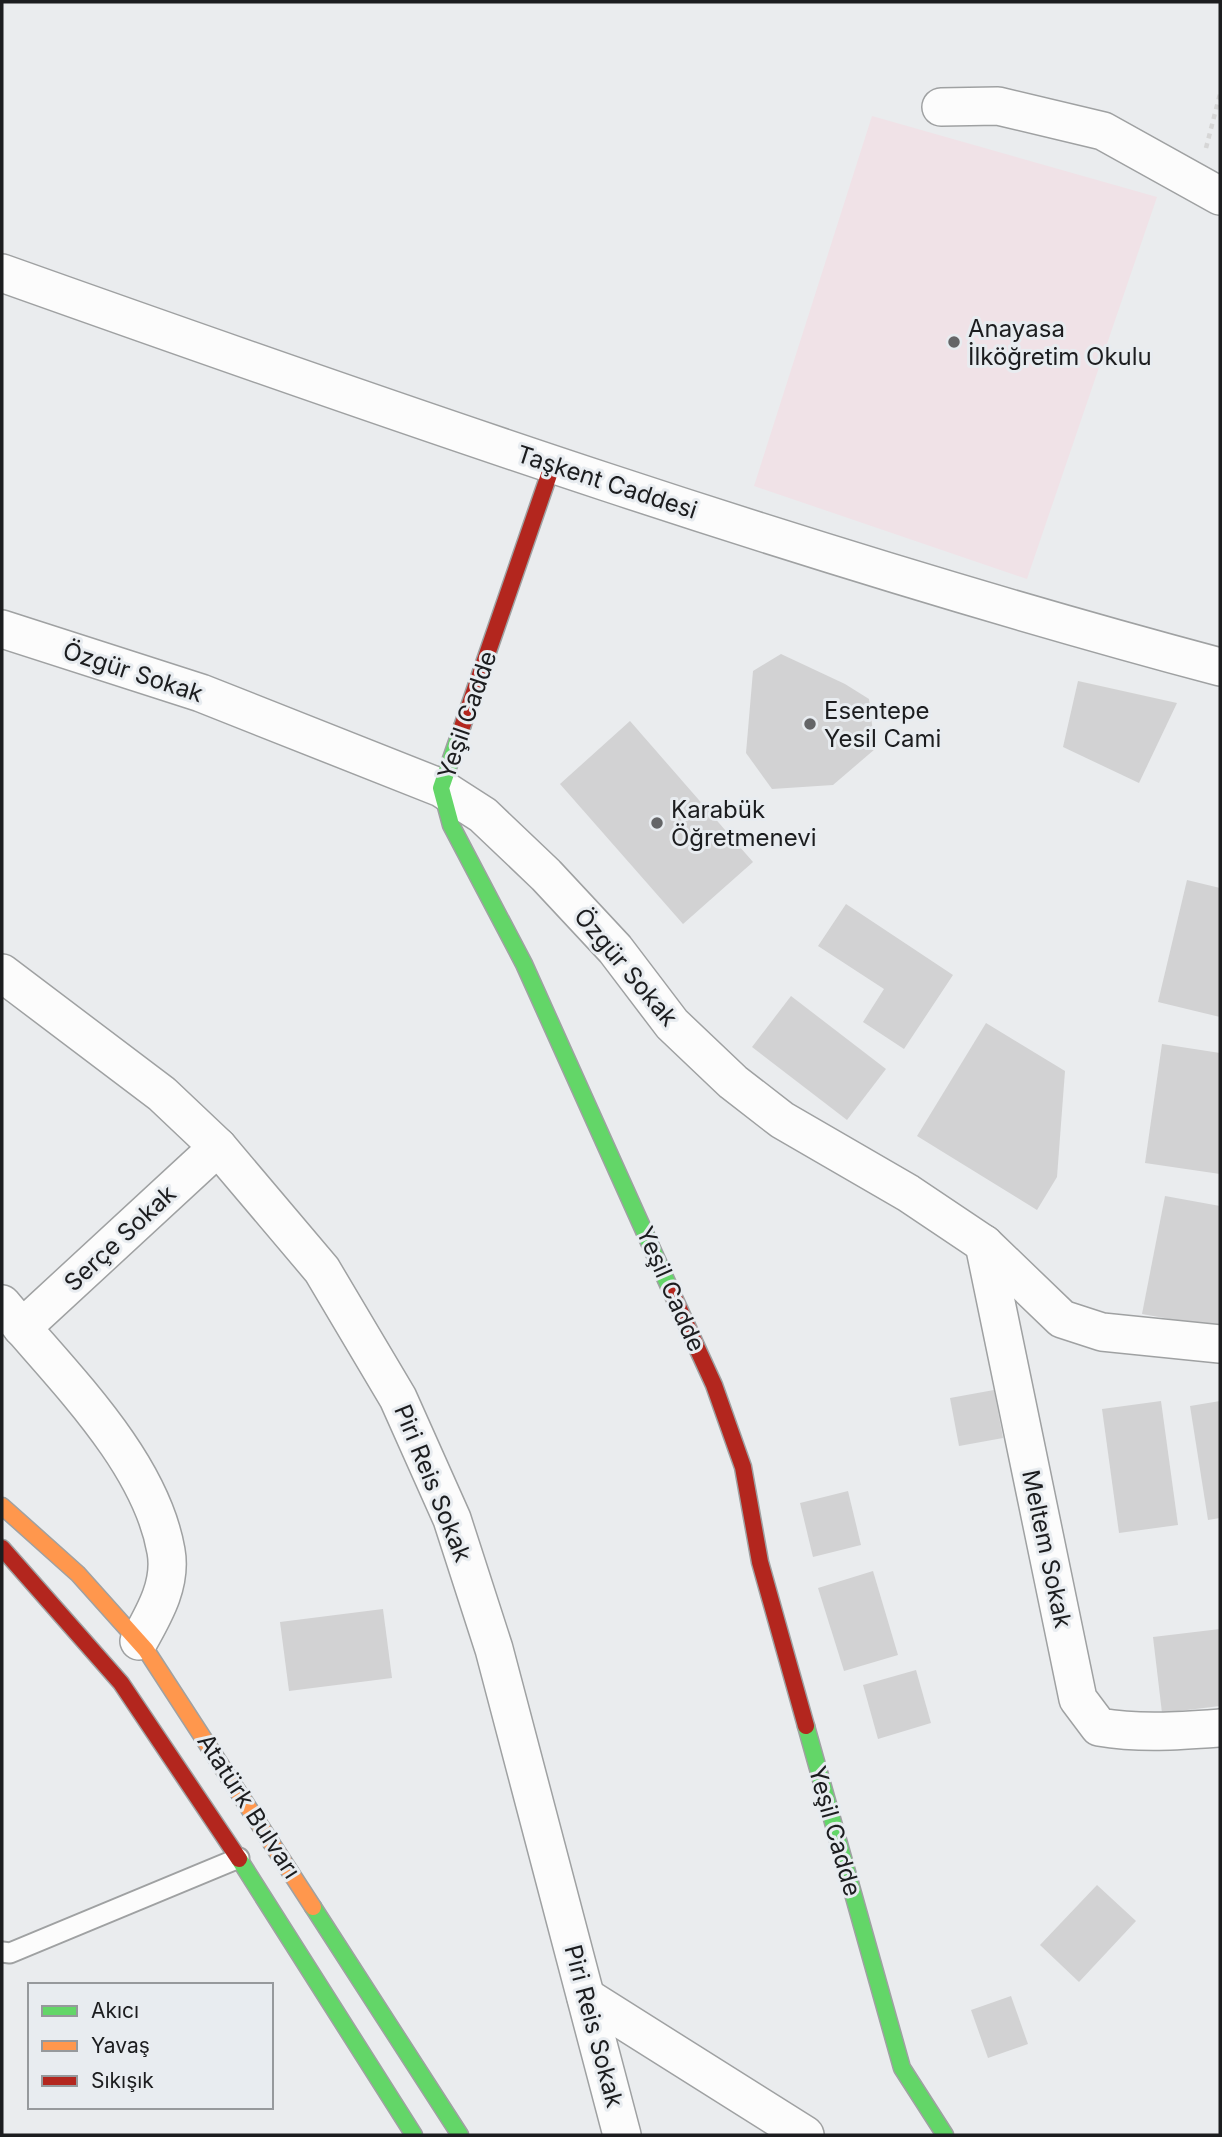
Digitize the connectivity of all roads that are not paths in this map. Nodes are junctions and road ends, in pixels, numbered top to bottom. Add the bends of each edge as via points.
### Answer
1 (941, 107) dead end
2 (1208, 189) edge
3 (2, 274) edge
4 (552, 466) junction
5 (2, 629) edge
6 (1220, 667) edge
7 (441, 788) junction
8 (2, 974) edge
9 (218, 1147) junction
10 (984, 1244) junction
11 (12, 1316) edge
12 (1220, 1345) edge
13 (2, 1506) edge
14 (2, 1548) edge
15 (139, 1641) junction
16 (1220, 1728) edge
17 (239, 1858) junction
18 (2, 1952) edge
19 (586, 1997) junction
20 (414, 2135) edge
21 (460, 2135) edge
22 (622, 2135) edge
23 (805, 2135) edge
24 (945, 2135) edge

1 - 2 street via 998,106 1103,131
3 - 4 street, Taşkent Caddesi
4 - 6 street, Taşkent Caddesi via 1101,635
4 - 7 street, Yeşil Cadde
5 - 7 street, Özgür Sokak via 201,693
7 - 10 street, Özgür Sokak via 483,815 546,875 615,949 672,1024 733,1082 782,1120 908,1193
7 - 24 street, Yeşil Cadde via 451,825 524,964 714,1385 743,1466 760,1562 902,2068
8 - 9 street, Piri Reis Sokak via 162,1094
9 - 11 street, Serçe Sokak
9 - 19 street, Piri Reis Sokak via 322,1270 398,1398 452,1519 494,1649
10 - 12 street, Özgür Sokak via 1062,1319 1102,1332
10 - 16 street, Meltem Sokak via 1078,1699 1099,1727 1152,1732
11 - 15 street via 108,1431 150,1498 167,1553 161,1602
13 - 15 street, Atatürk Bulvarı via 46,1542
14 - 17 street, Atatürk Bulvarı via 121,1683
15 - 21 street, Atatürk Bulvarı
17 - 18 lane via 23,1948
17 - 20 street, Atatürk Bulvarı
19 - 22 street, Piri Reis Sokak
19 - 23 street

